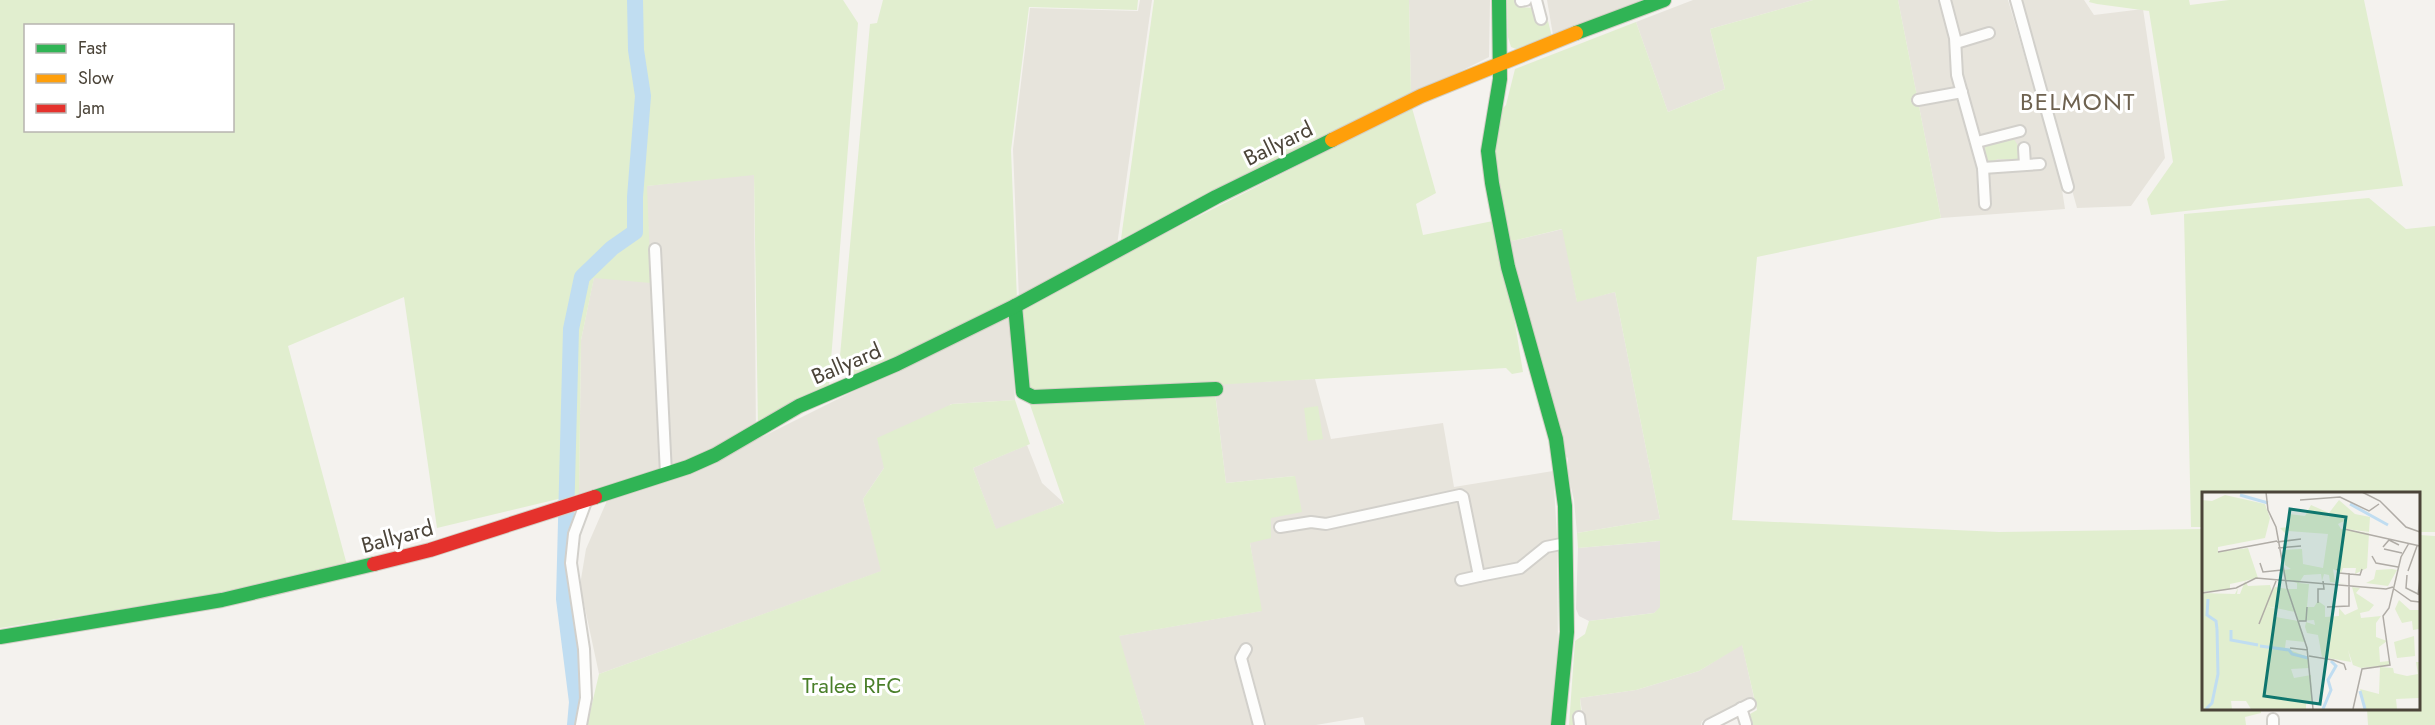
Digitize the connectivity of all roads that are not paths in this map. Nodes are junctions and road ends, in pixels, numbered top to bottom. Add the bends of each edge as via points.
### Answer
1 (1499, 0) edge
2 (1536, 0) edge
3 (1664, 0) edge
4 (1944, 0) edge
5 (2016, 0) edge
6 (1643, 3) edge
7 (1541, 19) dead end
8 (1989, 33) dead end
9 (1956, 43) junction
10 (1500, 62) junction
11 (1962, 92) junction
12 (1918, 100) dead end
13 (2020, 131) dead end
14 (1977, 142) junction
15 (2024, 148) dead end
16 (2040, 164) dead end
17 (2025, 165) junction
18 (1983, 168) junction
19 (2068, 187) dead end
20 (1985, 204) dead end
21 (655, 249) dead end
22 (1015, 306) junction
23 (1216, 388) dead end
24 (666, 474) junction
25 (582, 500) junction
26 (1280, 527) dead end
27 (1566, 543) junction
28 (1479, 576) junction
29 (1461, 580) dead end
30 (0, 637) edge
31 (1246, 649) dead end
32 (1746, 724) edge
33 (581, 725) edge
34 (1259, 725) edge
35 (1558, 725) edge
36 (1709, 725) edge

1 - 10 street
2 - 7 street
3 - 6 street, Ballyard
4 - 9 street
5 - 19 street
6 - 10 street, Ballyard
8 - 9 street
9 - 11 street
10 - 22 street, Ballyard via 1421,96 1216,197
10 - 27 street via 1488,152 1492,183 1508,267 1556,439 1566,506
11 - 12 street
11 - 14 street
13 - 14 street
14 - 18 street
15 - 17 street
16 - 17 street
17 - 18 street
18 - 20 street
21 - 24 street
22 - 23 street via 1023,392 1033,397
22 - 24 street, Ballyard via 897,364 799,406 715,455
24 - 25 street, Ballyard
25 - 30 street, Ballyard via 430,550 319,578 212,602
25 - 33 street via 571,563 584,649 586,698
26 - 28 street via 1326,524 1460,495
27 - 28 street via 1546,546 1520,568
27 - 35 street via 1567,632
28 - 29 street
31 - 34 street via 1241,658
32 - 36 street via 1745,706

